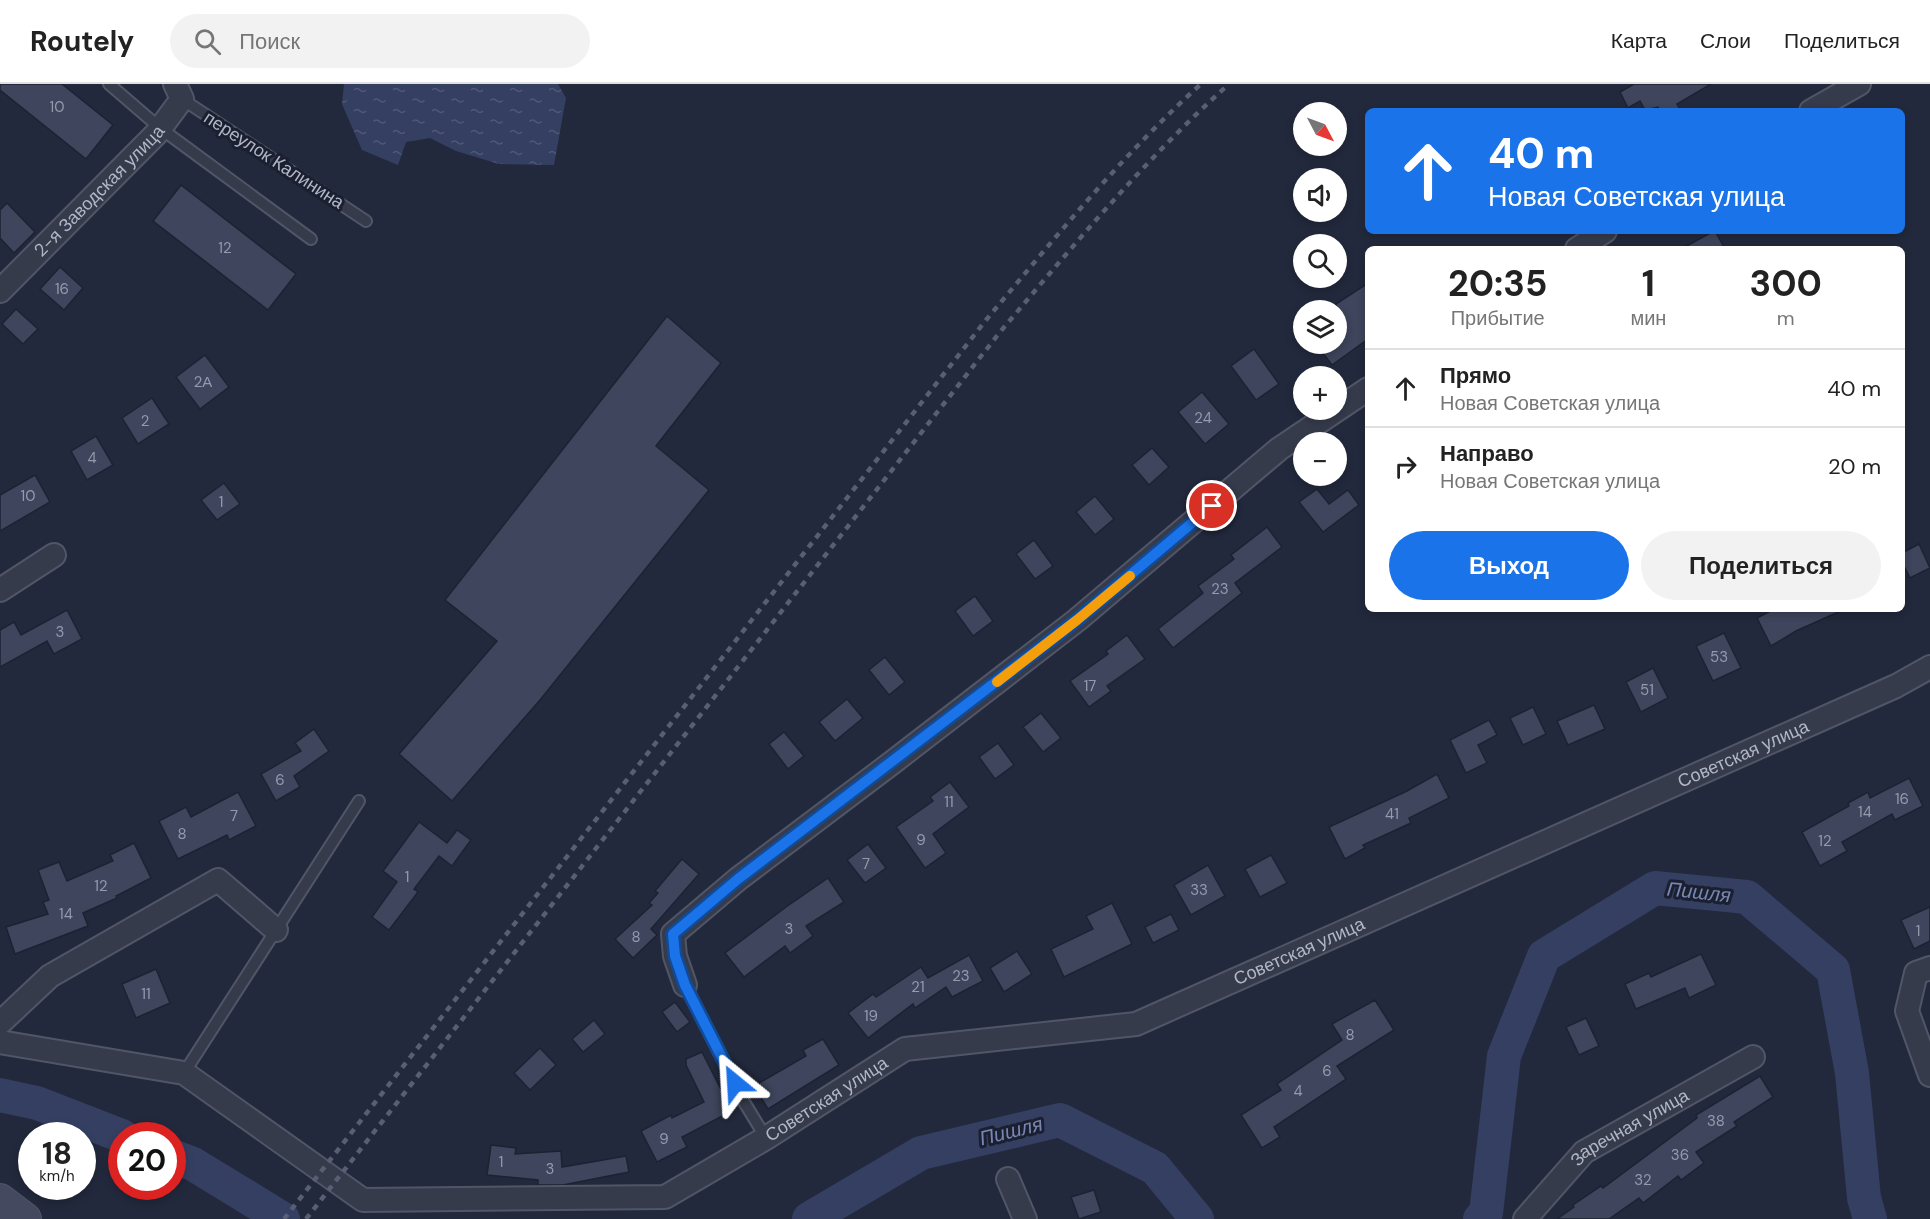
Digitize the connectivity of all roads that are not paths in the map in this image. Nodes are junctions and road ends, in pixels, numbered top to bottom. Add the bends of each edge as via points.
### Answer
1 (109, 84) edge
2 (1859, 84) edge
3 (178, 92) edge
4 (1816, 108) edge
5 (160, 128) junction
6 (366, 221) dead end
7 (1600, 234) edge
8 (311, 239) dead end
9 (1582, 246) edge
10 (0, 291) edge
11 (1365, 391) edge
12 (54, 555) dead end
13 (0, 590) edge
14 (1930, 667) edge
15 (359, 801) dead end
16 (276, 930) junction
17 (1930, 968) edge
18 (685, 985) joint
19 (0, 1023) edge
20 (0, 1042) edge
21 (1753, 1057) dead end
22 (184, 1073) junction
23 (1930, 1075) edge
24 (766, 1138) junction
25 (1008, 1179) dead end
26 (0, 1200) edge
27 (25, 1219) edge
28 (1025, 1219) edge
29 (1525, 1219) edge

1 - 5 lane, переулок Калинина
2 - 4 street
3 - 5 street, 2-я Заводская улица
3 - 6 lane, переулок Калинина
5 - 8 lane, переулок Калинина
5 - 10 street, 2-я Заводская улица
7 - 9 street
11 - 18 street via 1279,449 1077,620 738,879 673,934 675,956
12 - 13 street
14 - 24 street, Советская улица via 1896,686 1136,1024 904,1049
15 - 16 lane
16 - 19 street via 218,880 50,976
16 - 22 lane
17 - 23 street via 1916,974 1907,1011
18 - 24 lane
20 - 22 street
21 - 29 street, Заречная улица via 1584,1152
22 - 24 street, Советская улица via 363,1200 665,1197
25 - 28 street
26 - 27 main road

